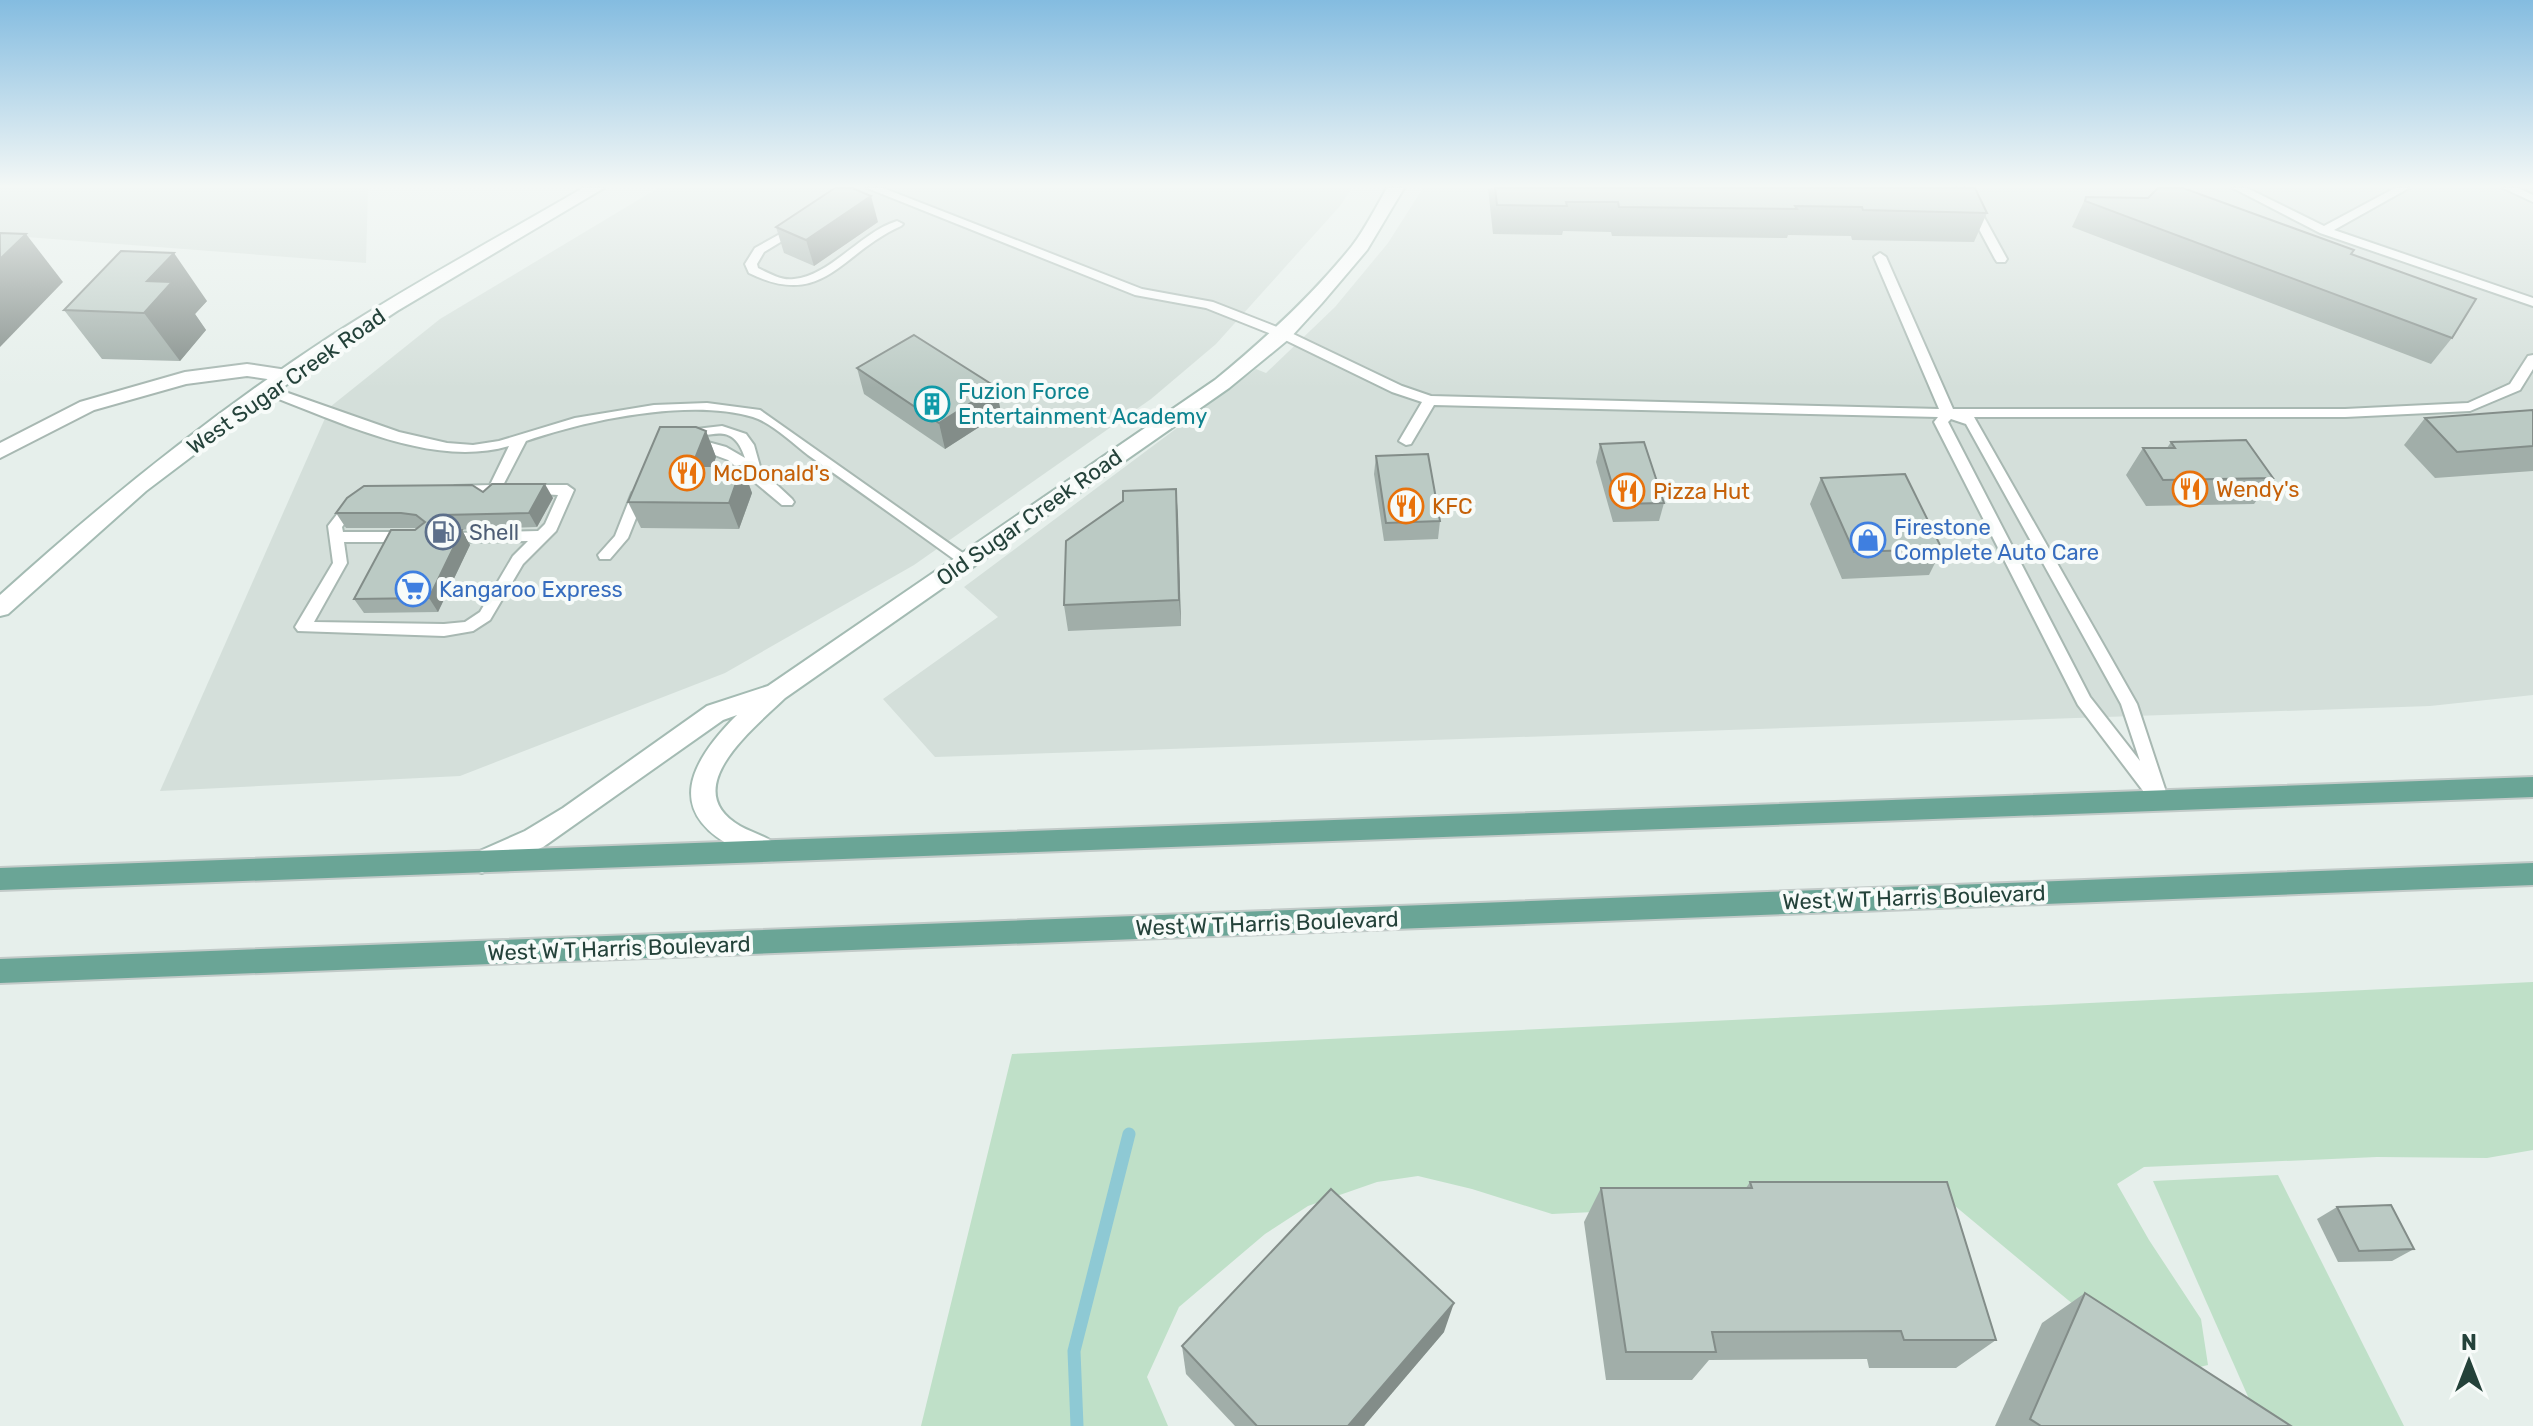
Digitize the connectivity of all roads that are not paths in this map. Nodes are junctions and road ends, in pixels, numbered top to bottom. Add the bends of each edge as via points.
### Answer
1 (481, 255) edge
2 (756, 255) edge
3 (846, 255) edge
4 (1043, 255) edge
5 (1353, 255) edge
6 (1999, 255) edge
7 (2393, 255) edge
8 (1880, 257) dead end
9 (2001, 259) dead end
10 (2533, 302) edge
11 (1283, 334) junction
12 (2533, 359) edge
13 (287, 376) junction
14 (268, 390) junction
15 (1430, 400) junction
16 (1948, 413) junction
17 (521, 437) junction
18 (1406, 441) dead end
19 (0, 451) edge
20 (754, 472) junction
21 (646, 474) edge
22 (442, 489) edge
23 (366, 492) edge
24 (492, 495) junction
25 (787, 502) dead end
26 (542, 536) junction
27 (336, 537) junction
28 (424, 537) edge
29 (456, 537) edge
30 (605, 555) dead end
31 (967, 561) junction
32 (0, 608) edge
33 (777, 692) junction
34 (2533, 787) edge
35 (2161, 801) junction
36 (769, 852) junction
37 (482, 862) junction
38 (2533, 874) edge
39 (0, 879) edge
40 (0, 971) edge

1 - 13 street, West Sugar Creek Road
2 - 3 lane via 753,270 793,283 811,279
4 - 11 lane via 1139,292 1209,305
5 - 11 street, Old Sugar Creek Road
6 - 9 lane
7 - 10 lane
8 - 16 lane
11 - 15 lane
11 - 31 street, Old Sugar Creek Road via 1222,384
12 - 16 lane via 2515,387 2470,407 2345,413
13 - 14 street, West Sugar Creek Road
13 - 19 street via 229,371 141,390 87,406
14 - 17 lane via 424,444 476,449
14 - 32 street, West Sugar Creek Road via 144,484
15 - 16 lane
15 - 18 lane
16 - 35 lane via 1971,421 2129,704
16 - 35 lane via 1941,422 2084,701
17 - 24 lane
17 - 31 lane via 586,419 657,408 734,408 760,414
20 - 20 lane via 716,445 672,442 679,435 727,430 741,436 752,453
20 - 25 lane
21 - 30 lane via 621,538
22 - 24 lane
23 - 27 lane via 347,507 335,526
24 - 26 lane via 567,490
26 - 27 lane via 518,560 485,616 468,627 303,627 340,563
26 - 29 lane via 475,532
27 - 28 lane via 375,532
31 - 33 street, Old Sugar Creek Road
33 - 36 street, Old Sugar Creek Road via 721,748 705,779 706,805 716,822
33 - 37 street, Old Sugar Creek Road via 715,713 572,815
34 - 35 main road
35 - 36 main road
36 - 37 main road
37 - 39 main road
38 - 40 main road, West W T Harris Boulevard

